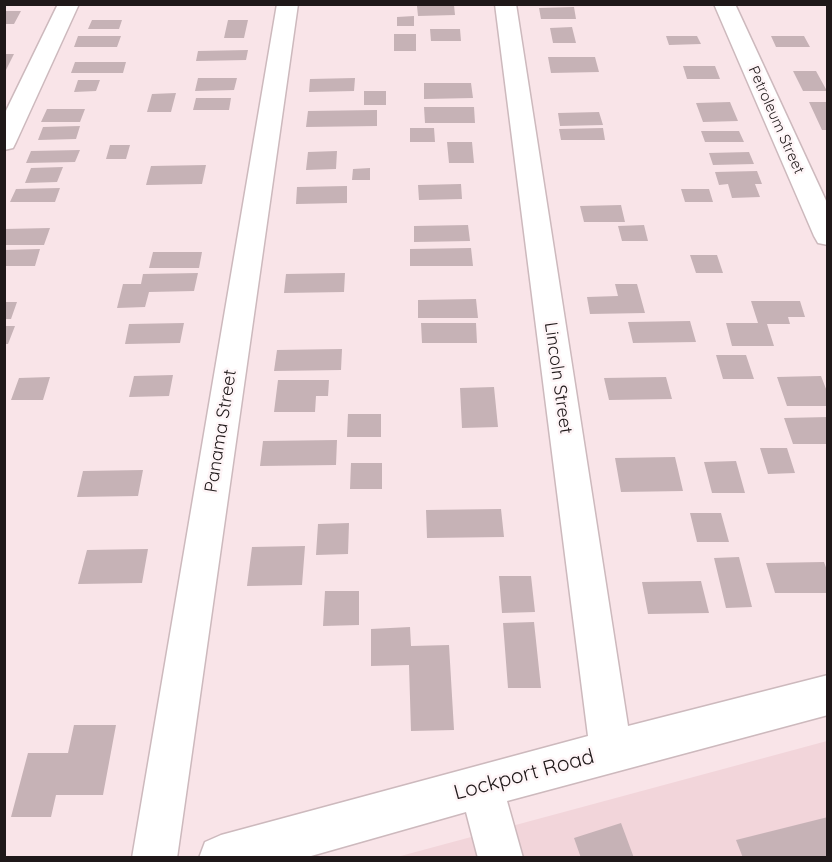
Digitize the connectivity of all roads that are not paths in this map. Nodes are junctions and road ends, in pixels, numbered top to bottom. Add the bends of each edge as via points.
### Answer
1 (69, 4) edge
2 (288, 4) edge
3 (505, 4) edge
4 (724, 4) edge
5 (14, 102) edge
6 (4, 142) edge
7 (828, 236) edge
8 (828, 695) edge
9 (611, 751) junction
10 (480, 787) junction
11 (154, 858) edge
12 (220, 858) edge
13 (501, 858) edge

1 - 5 street
2 - 11 street, Panama Street
3 - 9 street, Lincoln Street
4 - 7 street, Petroleum Street
5 - 6 street
8 - 9 street, Lockport Road
9 - 10 street, Lockport Road
10 - 12 street, Lockport Road
10 - 13 street

